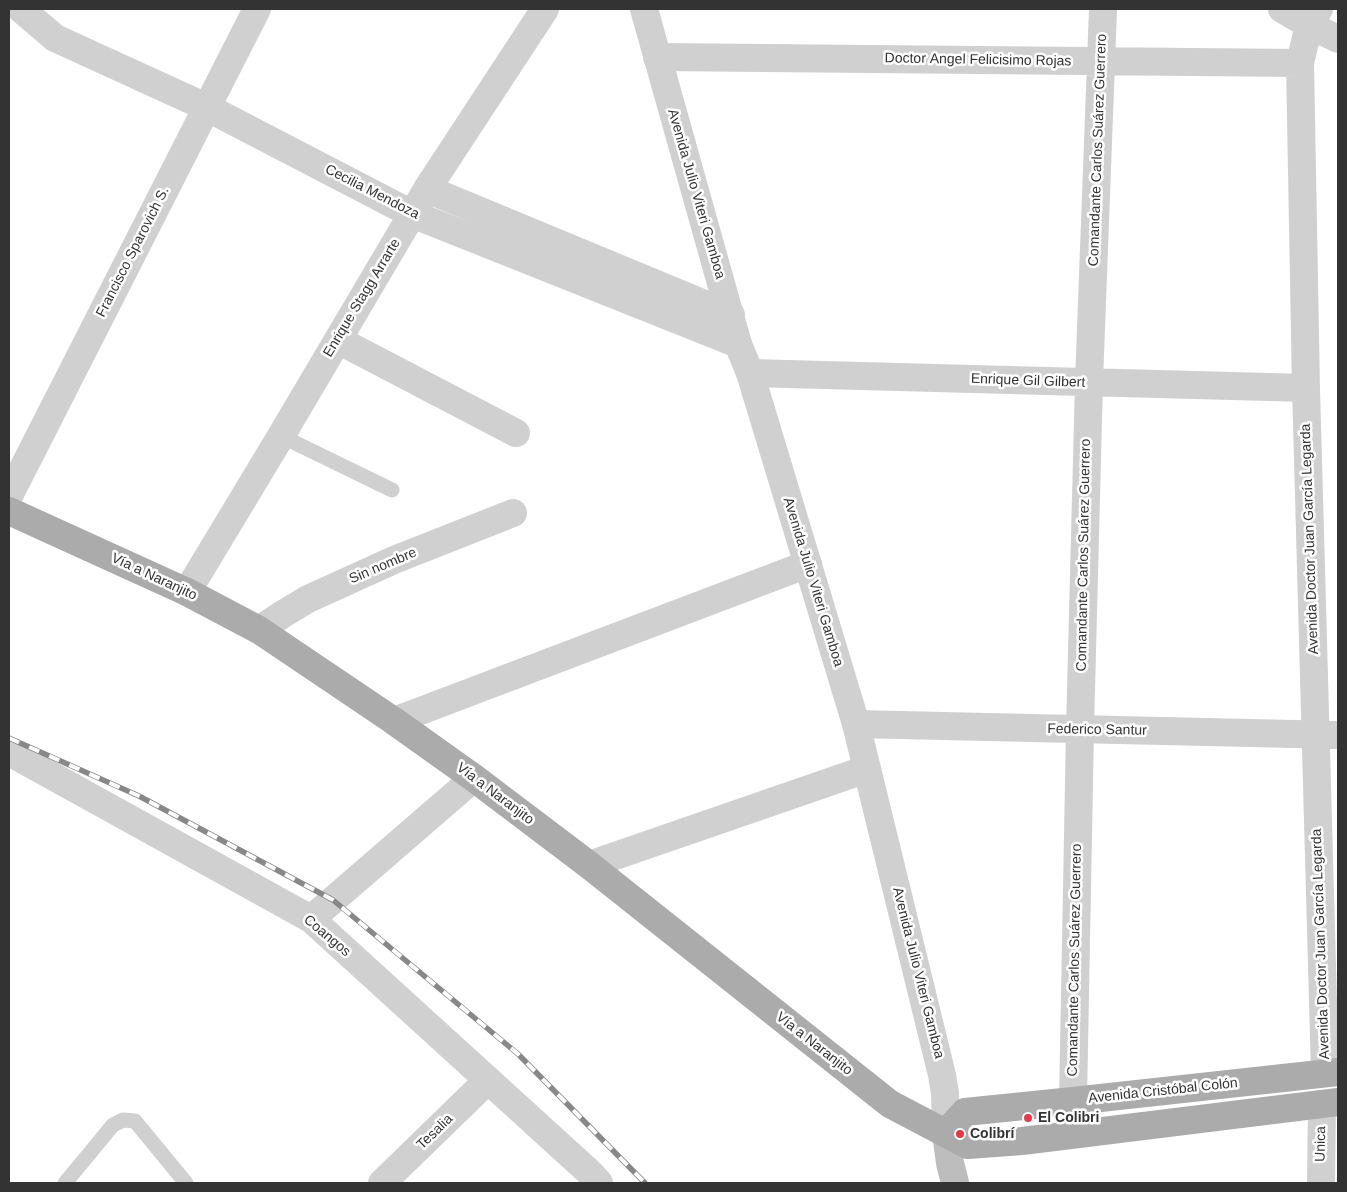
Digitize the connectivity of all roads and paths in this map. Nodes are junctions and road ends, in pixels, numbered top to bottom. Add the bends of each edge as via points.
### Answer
1 (21, 9) edge
2 (257, 9) edge
3 (545, 9) edge
4 (644, 9) edge
5 (1103, 9) edge
6 (1282, 9) edge
7 (1314, 17) edge
8 (1338, 39) edge
9 (657, 56) junction
10 (1102, 61) junction
11 (1300, 63) junction
12 (206, 107) junction
13 (427, 189) junction
14 (412, 214) junction
15 (731, 315) junction
16 (338, 340) junction
17 (738, 344) junction
18 (750, 373) junction
19 (1089, 382) junction
20 (1306, 388) junction
21 (516, 433) dead end
22 (281, 436) junction
23 (392, 490) dead end
24 (9, 496) edge
25 (9, 511) edge
26 (513, 513) dead end
27 (808, 564) junction
28 (187, 592) junction
29 (259, 630) junction
30 (394, 722) junction
31 (856, 724) junction
32 (1080, 729) junction
33 (1327, 735) edge
34 (9, 752) edge
35 (867, 769) junction
36 (474, 778) junction
37 (589, 865) junction
38 (310, 919) junction
39 (1331, 1073) edge
40 (488, 1080) junction
41 (1073, 1101) junction
42 (1330, 1103) edge
43 (946, 1132) junction
44 (953, 1173) edge
45 (66, 1183) edge
46 (186, 1183) edge
47 (382, 1183) edge
48 (598, 1183) edge
49 (1320, 1183) edge

1 - 12 street, Cecilia Mendoza via 55,38
2 - 12 street, Francisco Sparovich S.
3 - 13 street, Enrique Stagg Arrarte
4 - 9 street, Avenida Julio Viteri Gamboa
5 - 10 street, Comandante Carlos Suárez Guerrero
6 - 7 street
7 - 8 street
7 - 11 street, Avenida Doctor Juan García Legarda
9 - 10 street, Doctor Angel Felicisimo Rojas
9 - 15 street, Avenida Julio Viteri Gamboa
10 - 11 street, Doctor Angel Felicisimo Rojas
10 - 19 street, Comandante Carlos Suárez Guerrero
11 - 20 street, Avenida Doctor Juan García Legarda
12 - 14 street, Cecilia Mendoza
12 - 24 street, Francisco Sparovich S.
13 - 14 street, Enrique Stagg Arrarte
13 - 15 street, Cecilia Mendoza
14 - 16 street, Enrique Stagg Arrarte
14 - 17 street, Cecilia Mendoza
15 - 17 street, Avenida Julio Viteri Gamboa
16 - 21 street
16 - 22 street, Enrique Stagg Arrarte
17 - 18 street, Avenida Julio Viteri Gamboa
18 - 19 street, Enrique Gil Gilbert
18 - 27 street, Avenida Julio Viteri Gamboa
19 - 20 street, Enrique Gil Gilbert
19 - 32 street, Comandante Carlos Suárez Guerrero
20 - 33 street, Avenida Doctor Juan García Legarda
22 - 23 lane
22 - 28 street, Enrique Stagg Arrarte
25 - 28 main road, Vía a Naranjito
26 - 29 street, Sin nombre via 394,560 317,595
27 - 30 street
27 - 31 street, Avenida Julio Viteri Gamboa
28 - 29 main road, Vía a Naranjito
29 - 30 main road, Vía a Naranjito
30 - 36 main road, Vía a Naranjito
31 - 32 street, Federico Santur
31 - 35 street, Avenida Julio Viteri Gamboa
32 - 33 street, Federico Santur
32 - 41 street, Comandante Carlos Suárez Guerrero
33 - 39 street, Avenida Doctor Juan García Legarda
34 - 38 street, Coangos
35 - 37 street
35 - 43 street, Avenida Julio Viteri Gamboa via 942,1075
36 - 37 main road, Vía a Naranjito
36 - 38 street
37 - 43 main road, Vía a Naranjito via 890,1104
38 - 40 street, Coangos
39 - 41 main road, Avenida Cristóbal Colón
40 - 47 street, Tesalia
40 - 48 street, Coangos
41 - 43 main road, Avenida Cristóbal Colón via 965,1112
42 - 43 main road via 996,1143 968,1145
42 - 49 street, Unica
43 - 44 main road, Avenida Julio Viteri Gamboa
45 - 46 lane via 113,1125 123,1120 135,1121

